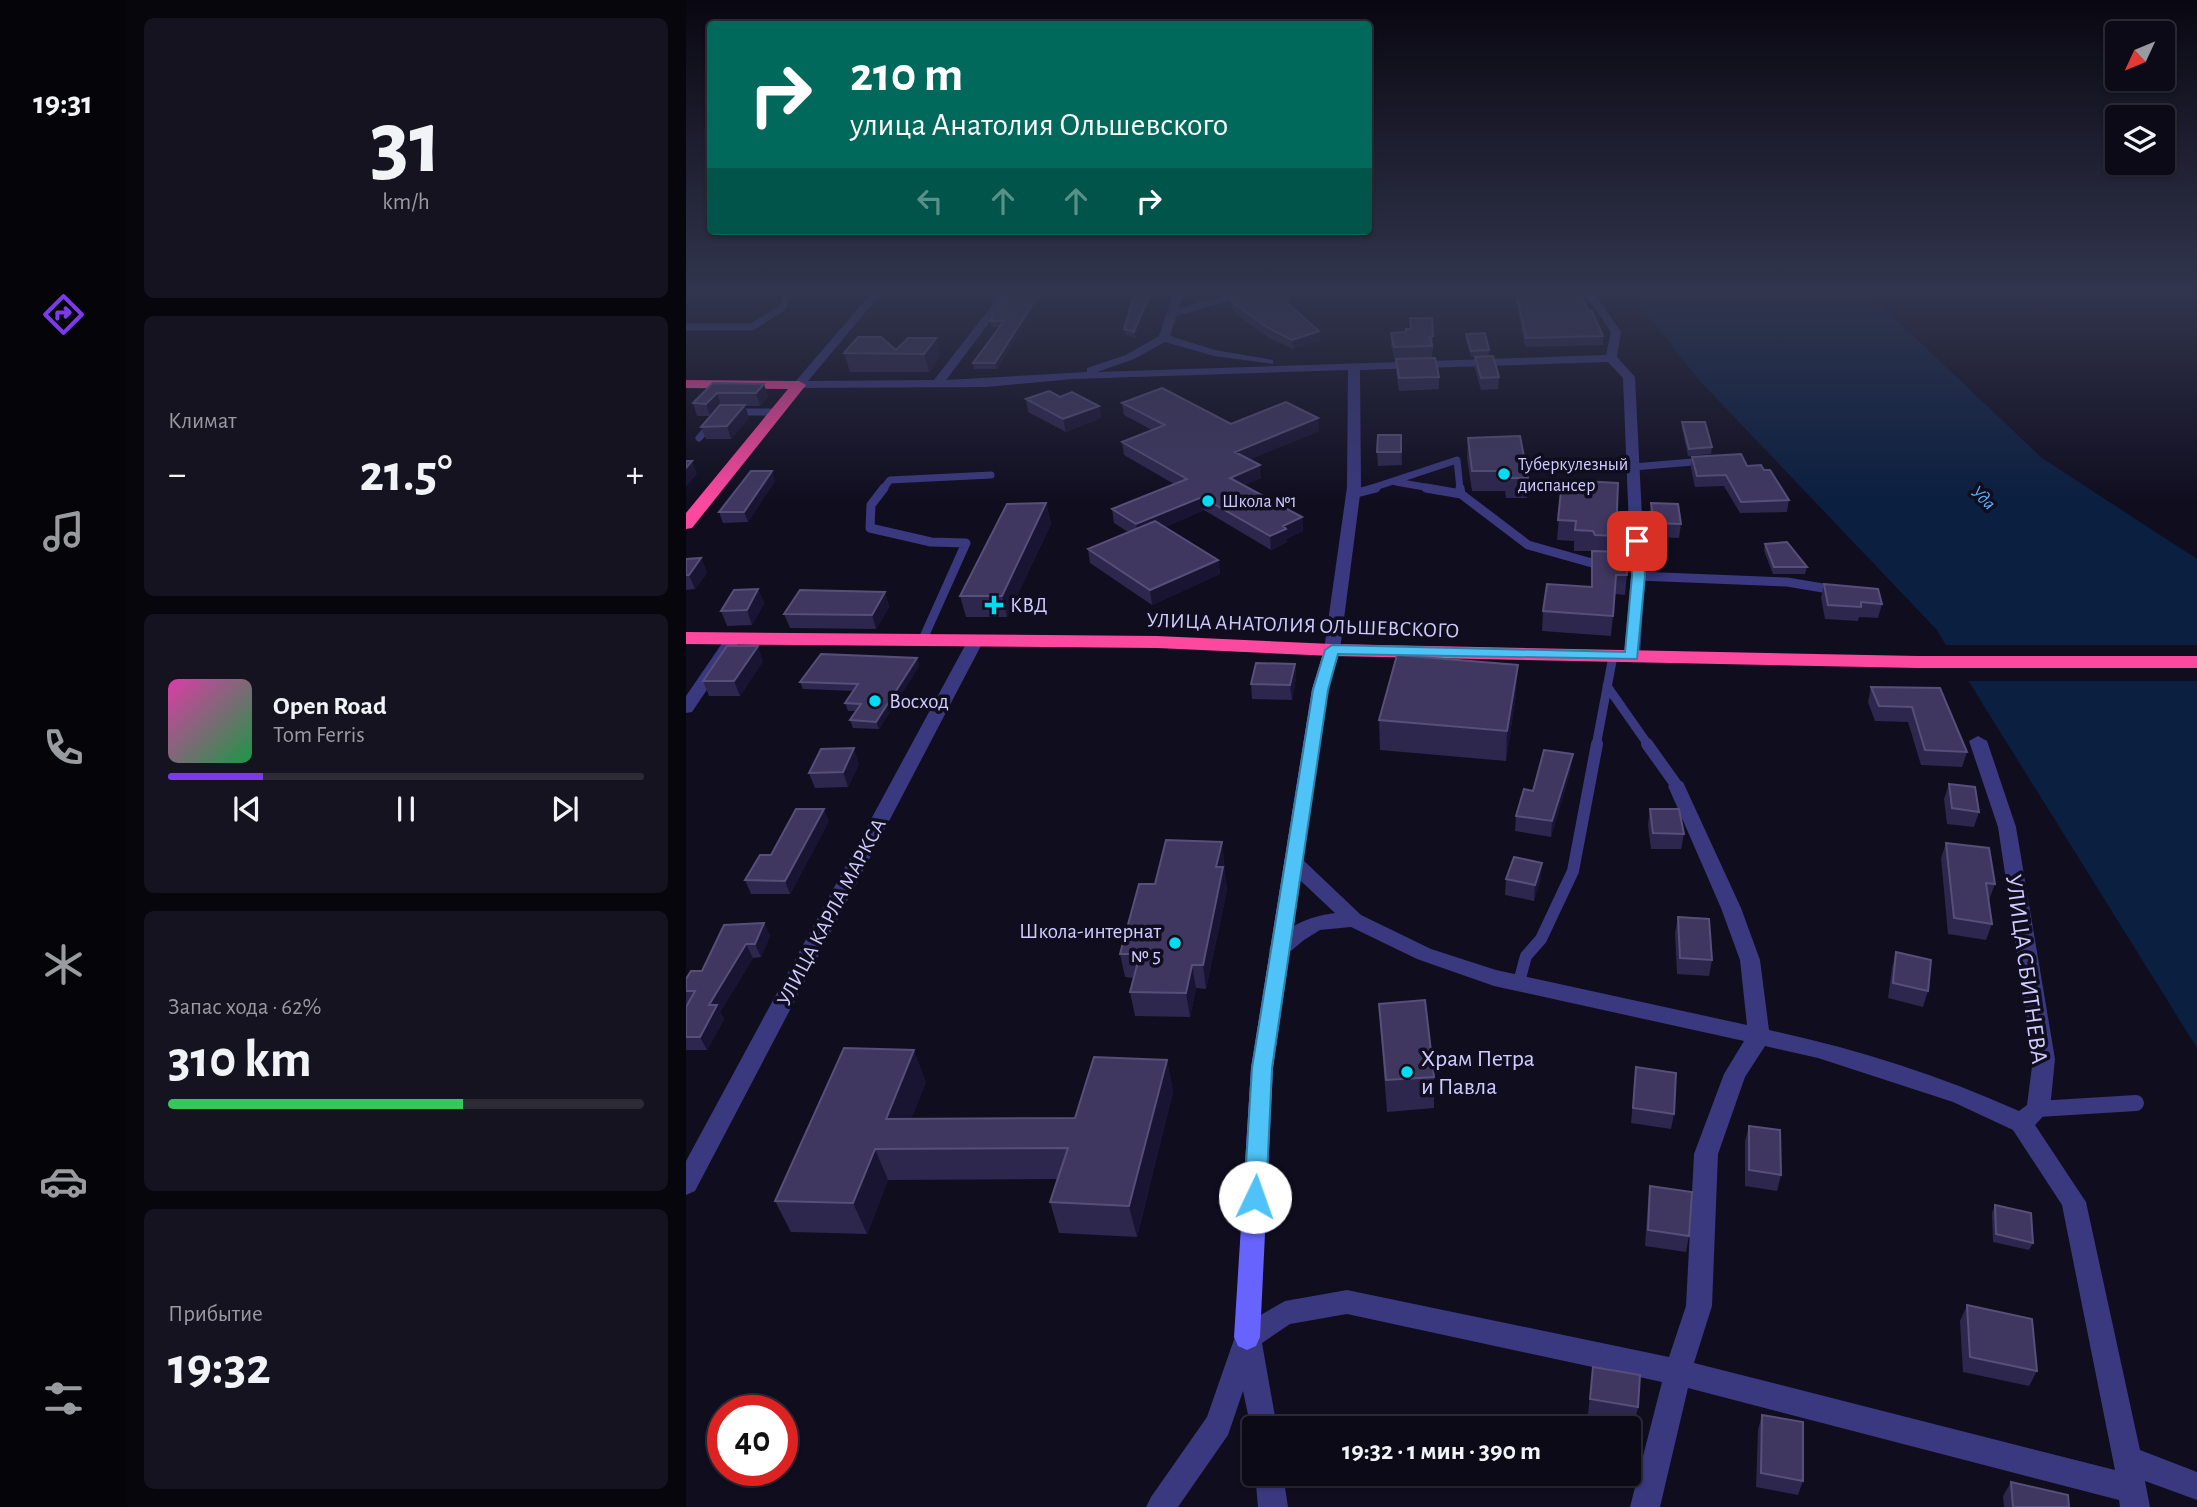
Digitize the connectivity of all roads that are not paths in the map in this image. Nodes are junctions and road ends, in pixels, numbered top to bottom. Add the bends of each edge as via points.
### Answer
1 (818, 361) edge
2 (954, 361) edge
3 (1117, 361) edge
4 (1264, 361) edge
5 (1516, 361) edge
6 (1614, 361) edge
7 (1354, 367) junction
8 (1304, 368) junction
9 (1073, 376) junction
10 (938, 383) junction
11 (686, 384) edge
12 (799, 384) junction
13 (777, 412) junction
14 (699, 438) edge
15 (1711, 460) edge
16 (1633, 467) junction
17 (992, 475) dead end
18 (1396, 482) junction
19 (1353, 494) junction
20 (1461, 494) junction
21 (686, 524) edge
22 (1638, 571) junction
23 (1851, 592) edge
24 (686, 638) edge
25 (733, 639) junction
26 (923, 639) junction
27 (976, 640) junction
28 (1332, 650) junction
29 (1622, 656) junction
30 (2197, 662) edge
31 (1607, 686) junction
32 (686, 708) edge
33 (1978, 741) dead end
34 (1677, 786) joint
35 (1294, 863) junction
36 (1354, 920) junction
37 (1279, 950) junction
38 (1519, 982) junction
39 (1759, 1037) junction
40 (2136, 1103) dead end
41 (2030, 1116) junction
42 (686, 1184) edge
43 (1247, 1337) junction
44 (1678, 1372) junction
45 (1261, 1416) edge
46 (2128, 1460) junction
47 (1270, 1486) edge
48 (2197, 1486) edge
49 (2134, 1498) edge
50 (1161, 1507) edge
51 (1273, 1507) edge
52 (1645, 1507) edge

1 - 12 street
2 - 10 street
3 - 9 street
4 - 8 street
5 - 7 street
6 - 16 street via 1629,377
7 - 8 street
7 - 19 street
8 - 9 street
9 - 10 street
10 - 12 street
11 - 12 highway
12 - 13 highway
13 - 14 lane via 722,412
13 - 21 highway
15 - 16 lane
16 - 22 street
17 - 26 lane via 890,480 871,505 870,528 930,542 966,543
18 - 19 lane
18 - 20 lane
18 - 20 lane via 1457,460
19 - 28 street
20 - 22 lane via 1528,545
22 - 23 lane via 1787,582
22 - 29 street
24 - 25 highway, УЛИЦА АНАТОЛИЯ ОЛЬШЕВСКОГО
25 - 26 highway, УЛИЦА АНАТОЛИЯ ОЛЬШЕВСКОГО
25 - 32 street
26 - 27 highway, УЛИЦА АНАТОЛИЯ ОЛЬШЕВСКОГО
27 - 28 highway, УЛИЦА АНАТОЛИЯ ОЛЬШЕВСКОГО
27 - 42 street, УЛИЦА КАРЛА МАРКСА
28 - 29 highway, УЛИЦА АНАТОЛИЯ ОЛЬШЕВСКОГО
28 - 35 street via 1320,690
29 - 30 highway, УЛИЦА АНАТОЛИЯ ОЛЬШЕВСКОГО
29 - 31 lane
31 - 34 lane
31 - 38 lane via 1573,871 1541,939 1526,956
33 - 41 street, УЛИЦА СБИТНЕВА via 2007,827 2044,1059
34 - 39 street via 1750,960
35 - 36 street
35 - 37 street
36 - 37 street via 1324,920 1300,930
36 - 38 street via 1424,954
37 - 43 street via 1262,1068
38 - 39 street
39 - 41 street via 1818,1049
39 - 44 street via 1735,1074 1706,1154 1699,1306
40 - 41 lane
41 - 46 street via 2074,1202
43 - 44 street via 1285,1313 1347,1303
43 - 45 street
43 - 50 street via 1218,1425
44 - 49 street
44 - 52 street
46 - 48 street
46 - 49 street
47 - 51 street

